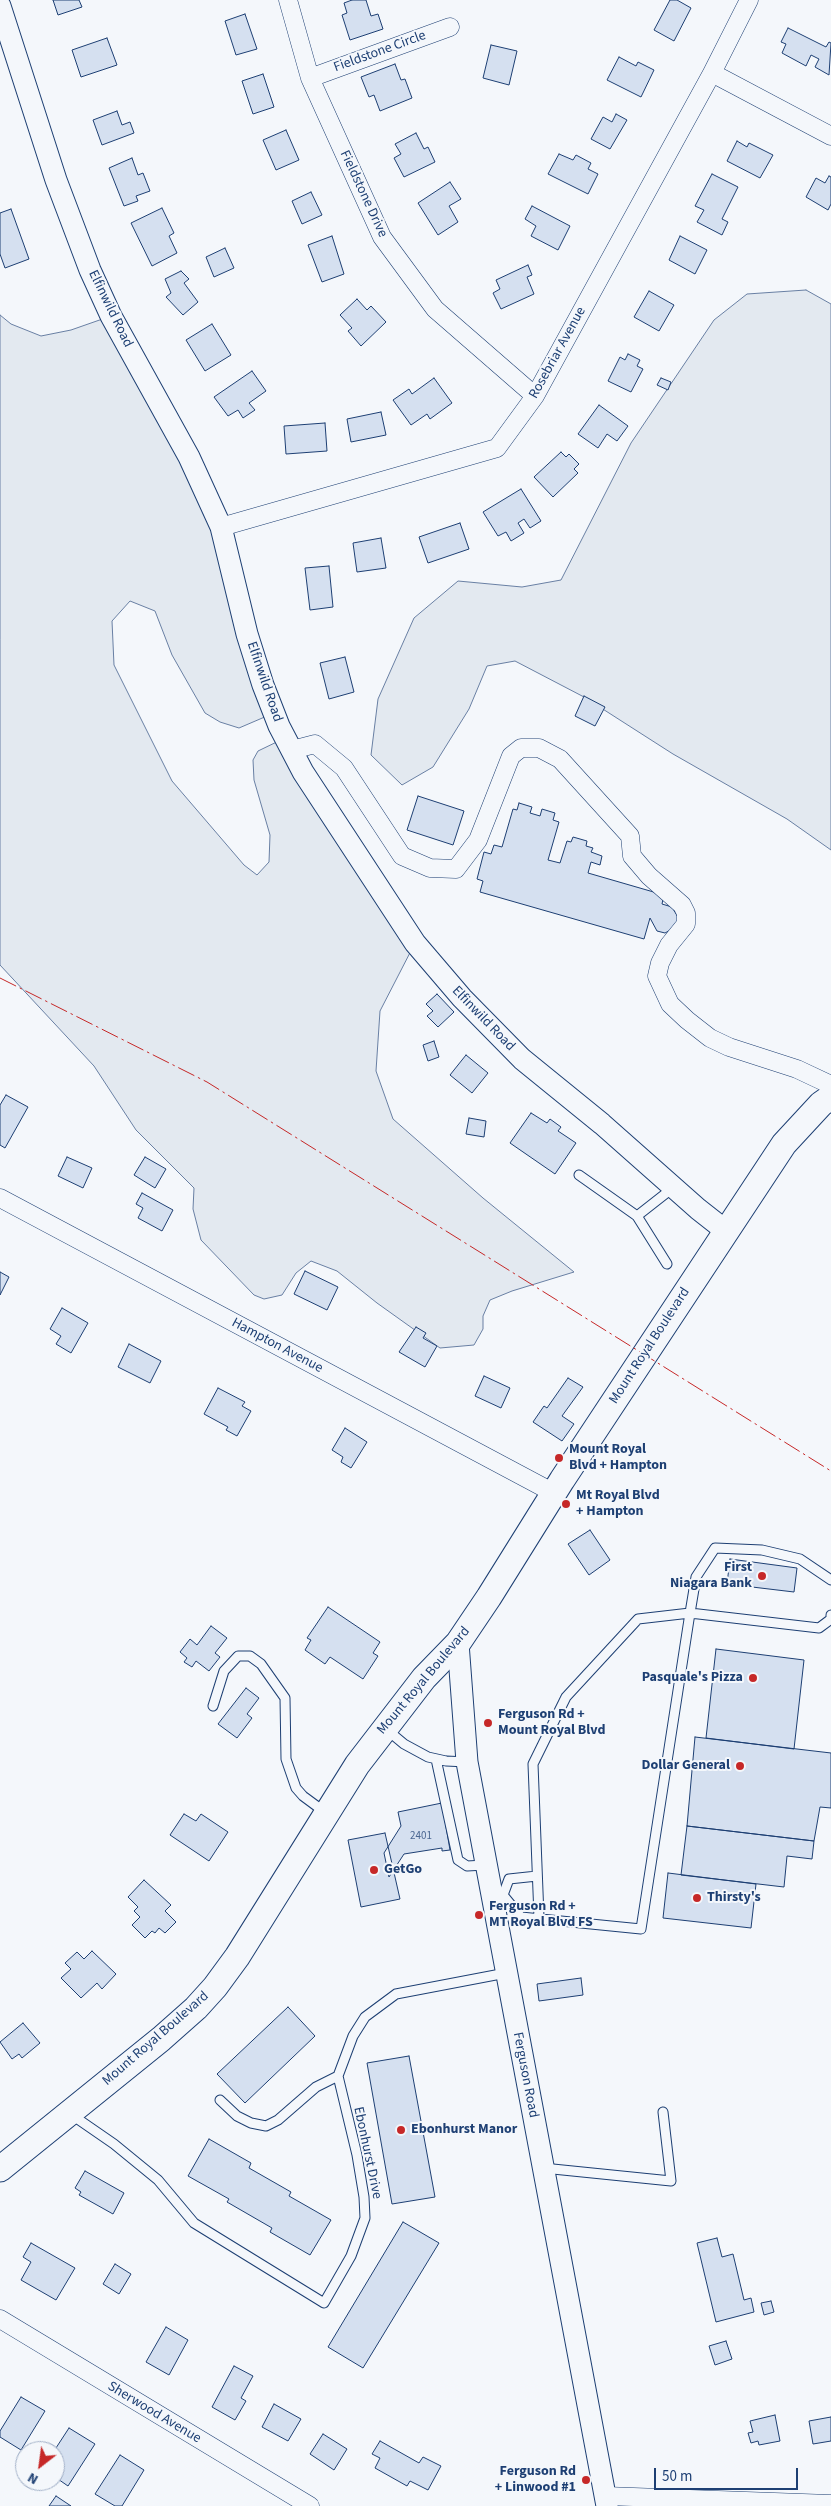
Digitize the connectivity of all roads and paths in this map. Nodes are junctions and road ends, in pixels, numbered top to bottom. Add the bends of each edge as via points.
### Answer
1 (288, 0) edge
2 (749, 0) edge
3 (0, 6) edge
4 (450, 27) dead end
5 (712, 73) junction
6 (310, 78) junction
7 (831, 136) edge
8 (535, 396) junction
9 (221, 527) junction
10 (292, 750) junction
11 (831, 1085) edge
12 (831, 1097) edge
13 (579, 1175) dead end
14 (674, 1187) junction
15 (0, 1198) edge
16 (637, 1216) junction
17 (726, 1231) junction
18 (666, 1264) dead end
19 (554, 1493) junction
20 (831, 1580) edge
21 (690, 1613) junction
22 (831, 1615) edge
23 (458, 1643) junction
24 (213, 1706) dead end
25 (384, 1728) junction
26 (436, 1759) junction
27 (467, 1762) junction
28 (326, 1813) junction
29 (486, 1865) junction
30 (537, 1876) junction
31 (497, 1898) junction
32 (539, 1918) junction
33 (506, 1973) junction
34 (338, 2076) junction
35 (220, 2100) dead end
36 (664, 2112) dead end
37 (70, 2113) junction
38 (543, 2168) junction
39 (0, 2169) edge
40 (0, 2319) edge
41 (606, 2501) edge
42 (831, 2504) edge
43 (310, 2506) edge

1 - 6 street, Fieldstone Drive
2 - 5 street, Rosebriar Avenue
3 - 9 street, Elfinwild Road via 56,180 90,270 111,316 189,457
4 - 6 street, Fieldstone Circle
5 - 7 street
5 - 8 street, Rosebriar Avenue
6 - 8 street, Fieldstone Drive via 382,237 435,309
8 - 9 street, Rosebriar Avenue via 497,448
9 - 10 street, Elfinwild Road via 247,634 279,726
10 - 11 street via 315,744 344,768 402,856 430,868 456,869 478,840 511,756 521,748 539,748 560,759 630,836 632,856 648,876 686,913 686,924 669,945 657,976 670,1004 694,1026 729,1047 797,1069
10 - 14 street, Elfinwild Road via 325,808 415,943 462,998 522,1059
12 - 17 main road, Mount Royal Boulevard via 820,1104 784,1144
13 - 16 lane
14 - 16 lane
14 - 17 street, Elfinwild Road
15 - 19 street, Hampton Avenue
16 - 18 lane
17 - 19 main road, Mount Royal Boulevard
19 - 23 main road, Mount Royal Boulevard
20 - 21 lane via 800,1559 762,1550 716,1548 696,1577
21 - 22 lane via 819,1628 831,1619
21 - 30 lane via 638,1619 566,1697 534,1764
21 - 32 lane via 641,1929
23 - 25 main road, Mount Royal Boulevard via 424,1678
23 - 27 street, Ferguson Road
24 - 28 lane via 224,1671 238,1656 250,1656 261,1664 285,1698 286,1759 293,1780 303,1796
25 - 26 lane via 404,1744
25 - 28 main road, Mount Royal Boulevard
26 - 27 lane
26 - 29 lane via 458,1860 467,1866
27 - 29 street, Ferguson Road
28 - 37 main road, Mount Royal Boulevard via 215,1987 161,2039
29 - 31 street, Ferguson Road
30 - 31 lane via 509,1879
30 - 32 lane
31 - 32 lane via 521,1917
31 - 33 street, Ferguson Road
33 - 34 lane via 412,1989 386,1999 361,2023
33 - 38 street, Ferguson Road
34 - 35 lane via 316,2087 278,2120 266,2126 237,2116
34 - 37 lane, Ebonhurst Drive via 358,2163 365,2218 351,2256 324,2302 194,2223 158,2180
36 - 38 lane via 671,2181
37 - 39 main road, Mount Royal Boulevard
38 - 41 street, Ferguson Road
40 - 43 street, Sherwood Avenue
41 - 42 street

